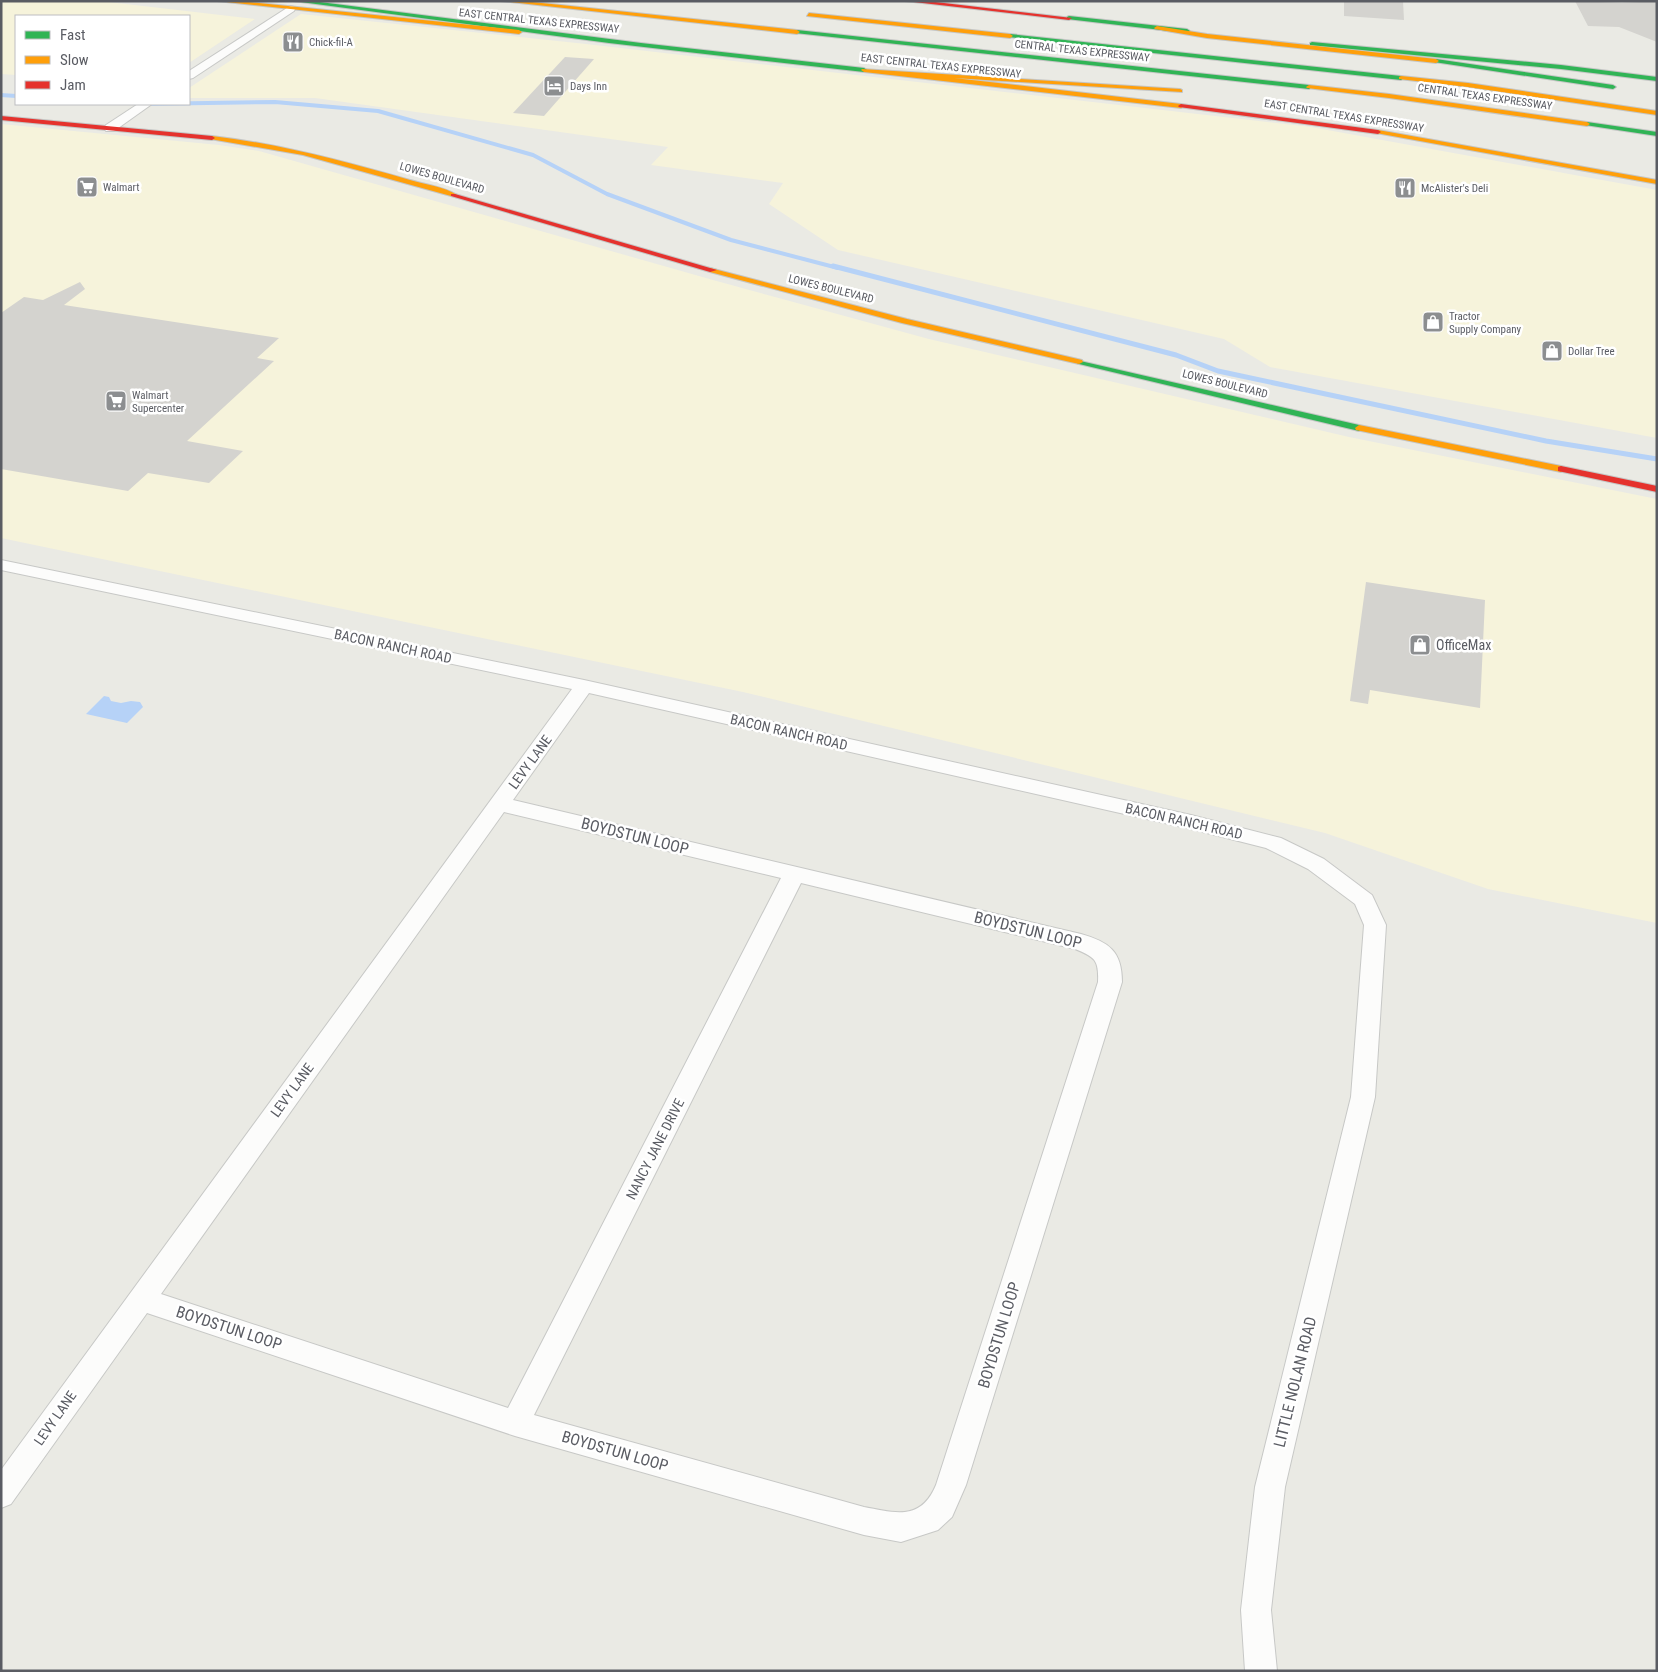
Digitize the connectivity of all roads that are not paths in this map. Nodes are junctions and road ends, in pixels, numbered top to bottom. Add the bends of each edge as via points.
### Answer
1 (220, 1) edge
2 (504, 1) edge
3 (908, 1) edge
4 (293, 5) edge
5 (800, 14) dead end
6 (1157, 28) junction
7 (884, 72) junction
8 (190, 75) edge
9 (1657, 79) edge
10 (1628, 89) dead end
11 (1195, 92) dead end
12 (1324, 100) dead end
13 (144, 105) edge
14 (1657, 113) edge
15 (1, 118) edge
16 (110, 128) junction
17 (1657, 134) edge
18 (1657, 182) edge
19 (1657, 489) edge
20 (1, 565) edge
21 (584, 686) junction
22 (500, 804) junction
23 (794, 875) junction
24 (1363, 1097) joint
25 (140, 1299) junction
26 (515, 1423) junction
27 (1, 1494) edge
28 (1261, 1671) edge

1 - 4 main road
2 - 17 main road, CENTRAL TEXAS EXPRESSWAY via 1389,96
3 - 6 main road
4 - 7 main road, EAST CENTRAL TEXAS EXPRESSWAY
4 - 8 street
5 - 14 main road, CENTRAL TEXAS EXPRESSWAY via 1458,84
6 - 9 main road
6 - 10 main road via 1449,62
7 - 11 main road
7 - 18 main road, EAST CENTRAL TEXAS EXPRESSWAY via 1260,115 1377,132
12 - 17 main road via 1450,110
13 - 16 street
15 - 16 main road, LOWES BOULEVARD
16 - 19 main road, LOWES BOULEVARD via 210,136 278,146 737,277 905,321 1345,426
20 - 21 street, BACON RANCH ROAD
21 - 22 street, LEVY LANE
21 - 24 street, BACON RANCH ROAD via 1191,822 1273,843 1316,864 1364,900 1376,925
22 - 23 street, BOYDSTUN LOOP
22 - 25 street, LEVY LANE
23 - 26 street, NANCY JANE DRIVE
23 - 26 street, BOYDSTUN LOOP via 1081,942 1099,949 1111,965 1110,982 942,1507 927,1520 901,1528 864,1521
24 - 28 street, LITTLE NOLAN ROAD via 1270,1487 1256,1610
25 - 26 street, BOYDSTUN LOOP
25 - 27 street, LEVY LANE

